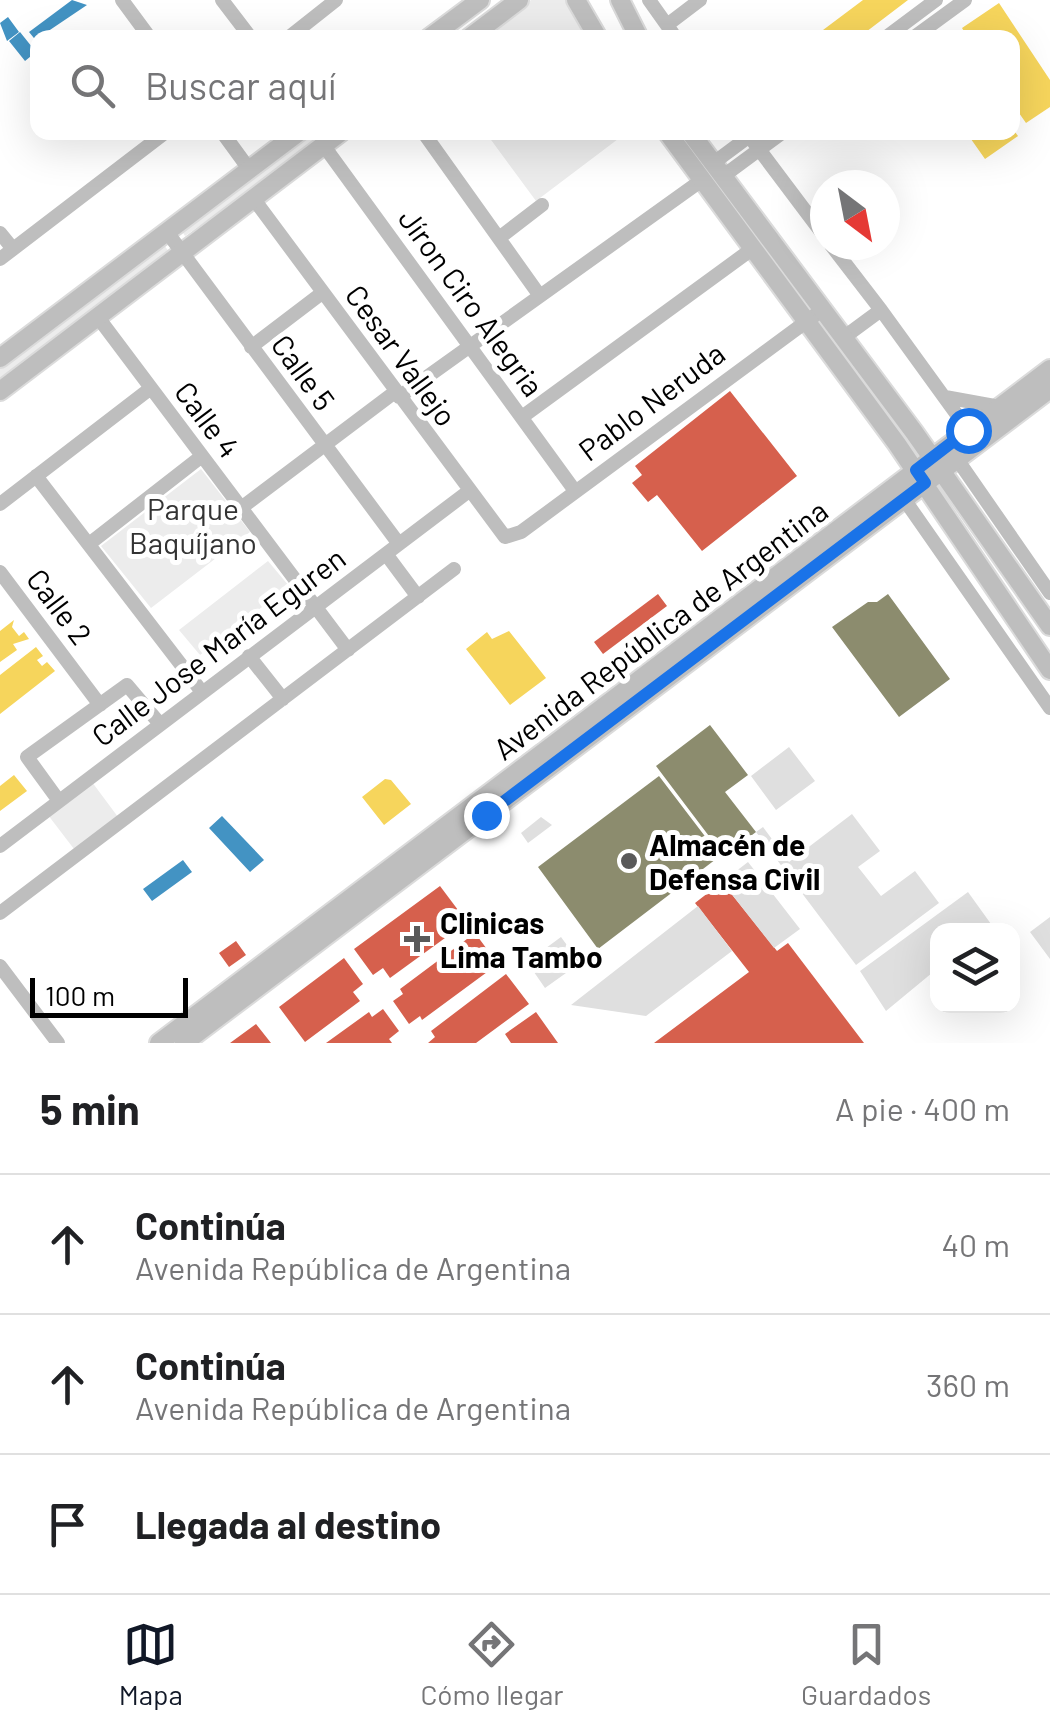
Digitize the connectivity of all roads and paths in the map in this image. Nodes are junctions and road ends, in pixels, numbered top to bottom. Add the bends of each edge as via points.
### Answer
1 (122, 0) edge
2 (222, 0) edge
3 (480, 0) edge
4 (519, 0) edge
5 (576, 0) edge
6 (620, 0) edge
7 (649, 0) edge
8 (700, 0) edge
9 (936, 0) edge
10 (965, 0) edge
11 (327, 2) edge
12 (501, 6) edge
13 (144, 30) edge
14 (245, 30) edge
15 (297, 30) edge
16 (440, 30) edge
17 (477, 30) edge
18 (593, 30) edge
19 (635, 30) edge
20 (671, 30) edge
21 (673, 30) edge
22 (896, 30) edge
23 (924, 30) edge
24 (156, 140) edge
25 (228, 140) edge
26 (288, 140) edge
27 (331, 140) edge
28 (430, 140) edge
29 (675, 140) edge
30 (694, 140) edge
31 (744, 140) edge
32 (753, 140) edge
33 (772, 140) edge
34 (324, 146) junction
35 (759, 150) junction
36 (249, 169) junction
37 (712, 174) junction
38 (253, 198) junction
39 (542, 205) dead end
40 (810, 217) edge
41 (166, 232) junction
42 (0, 233) edge
43 (498, 238) junction
44 (752, 249) junction
45 (182, 252) junction
46 (6, 254) edge
47 (842, 260) edge
48 (322, 293) junction
49 (540, 296) junction
50 (880, 310) junction
51 (814, 315) junction
52 (97, 316) junction
53 (843, 338) junction
54 (469, 345) junction
55 (251, 346) junction
56 (0, 358) edge
57 (1050, 369) edge
58 (150, 388) junction
59 (1050, 389) edge
60 (0, 391) edge
61 (397, 395) junction
62 (945, 397) junction
63 (1000, 406) junction
64 (522, 417) junction
65 (968, 430) junction
66 (324, 446) junction
67 (202, 456) junction
68 (944, 462) junction
69 (36, 476) junction
70 (921, 476) junction
71 (575, 491) junction
72 (469, 492) junction
73 (904, 499) junction
74 (0, 504) edge
75 (241, 508) junction
76 (512, 537) joint
77 (89, 544) junction
78 (400, 544) junction
79 (386, 554) junction
80 (454, 569) dead end
81 (0, 572) edge
82 (1050, 593) edge
83 (418, 597) junction
84 (315, 607) junction
85 (1050, 626) edge
86 (348, 650) junction
87 (250, 656) junction
88 (1050, 670) edge
89 (202, 692) junction
90 (283, 699) junction
91 (100, 705) junction
92 (1050, 708) edge
93 (160, 724) junction
94 (59, 801) junction
95 (0, 846) edge
96 (0, 913) edge
97 (0, 966) edge
98 (58, 1043) edge
99 (159, 1043) edge
100 (184, 1043) edge

1 - 13 street
2 - 14 street
3 - 16 main road
4 - 12 main road
5 - 18 main road
6 - 19 main road
7 - 20 street
8 - 21 street
9 - 22 street
10 - 23 street
11 - 15 street
12 - 17 main road
24 - 46 street
25 - 36 street
26 - 36 main road
27 - 34 main road
28 - 43 street
29 - 37 main road
30 - 37 main road
31 - 37 street
32 - 35 street
33 - 35 street
34 - 38 main road
34 - 54 street, Jíron Ciro Alegria
35 - 37 street
35 - 40 street
36 - 41 main road
37 - 44 main road
37 - 49 street
37 - 51 main road
38 - 45 main road
38 - 48 street, Cesar Vallejo
39 - 43 street
41 - 45 street, Calle 5
41 - 56 main road
42 - 46 street
43 - 49 street
44 - 51 main road
44 - 64 street
45 - 52 main road
45 - 55 street, Calle 5
47 - 50 street
48 - 55 street
48 - 61 street, Cesar Vallejo
49 - 54 street
50 - 53 street
50 - 62 street
51 - 53 main road
51 - 70 main road
51 - 71 street, Pablo Neruda
52 - 58 street, Calle 4
52 - 60 main road
53 - 68 main road
54 - 61 street
54 - 64 street, Jíron Ciro Alegria
55 - 66 street, Calle 5
57 - 63 main road, Avenida República de Argentina
58 - 67 street, Calle 4
58 - 69 street
59 - 68 main road, Avenida República de Argentina
61 - 66 street
61 - 72 street, Cesar Vallejo
62 - 63 street
62 - 65 street
63 - 65 main road, Avenida República de Argentina
64 - 71 street, Jíron Ciro Alegria
65 - 68 main road, Avenida República de Argentina
66 - 75 street
66 - 78 street, Calle 5
67 - 75 street, Calle 4
67 - 77 street
68 - 70 main road, Avenida República de Argentina
68 - 82 street
68 - 85 main road
69 - 74 street
69 - 77 street
70 - 73 main road, Avenida República de Argentina
70 - 88 main road
70 - 99 main road, Avenida República de Argentina
71 - 76 street, Pablo Neruda
72 - 76 street, Cesar Vallejo via 505,537
72 - 78 street, Calle Jose María Eguren
73 - 92 street
73 - 100 main road, Avenida República de Argentina
75 - 84 street, Calle 4
77 - 89 street
78 - 79 street, Calle Jose María Eguren
79 - 83 street
79 - 84 street, Calle Jose María Eguren
80 - 83 street
81 - 91 street, Calle 2
83 - 86 street
84 - 86 street, Calle 4
84 - 87 street, Calle Jose María Eguren
86 - 90 street
87 - 89 street, Calle Jose María Eguren
87 - 90 street
89 - 93 street, Calle Jose María Eguren
90 - 96 street
91 - 93 street via 129,685
91 - 94 street via 26,758
93 - 94 street, Calle Jose María Eguren
94 - 95 street, Calle Jose María Eguren
97 - 98 street

